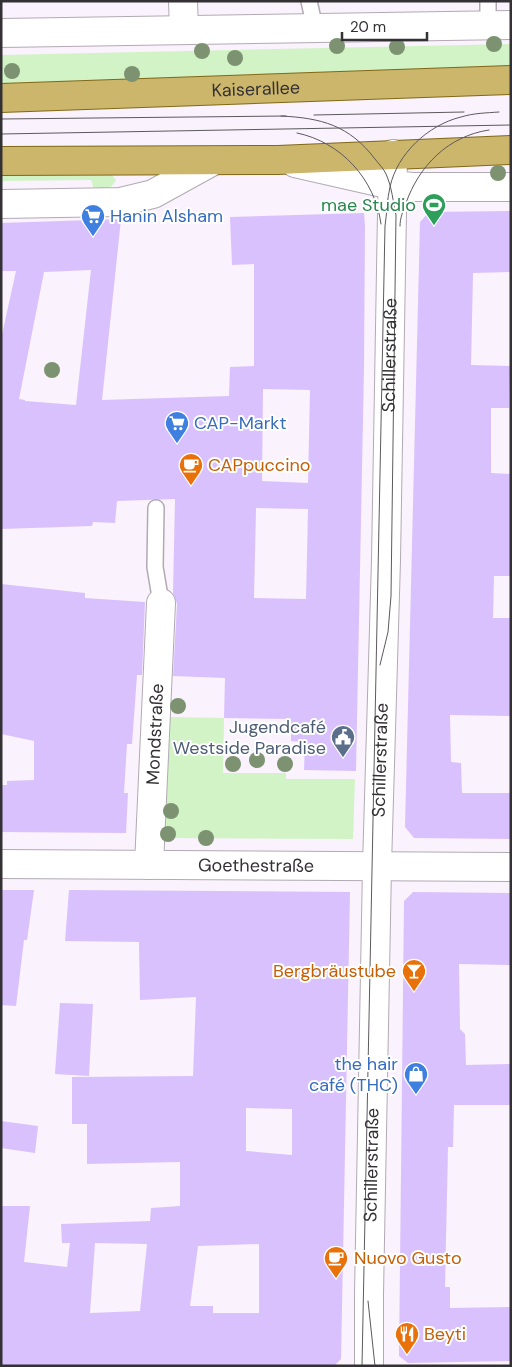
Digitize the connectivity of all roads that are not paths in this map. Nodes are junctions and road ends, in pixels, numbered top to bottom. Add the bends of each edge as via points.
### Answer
1 (183, 1) edge
2 (309, 1) edge
3 (496, 17) edge
4 (315, 28) junction
5 (184, 30) junction
6 (1, 33) edge
7 (511, 80) edge
8 (1, 98) edge
9 (511, 150) edge
10 (392, 154) junction
11 (278, 160) junction
12 (1, 161) edge
13 (213, 161) junction
14 (392, 185) junction
15 (511, 186) edge
16 (1, 204) edge
17 (156, 508) dead end
18 (162, 603) joint
19 (1, 864) edge
20 (149, 866) junction
21 (377, 866) junction
22 (511, 867) edge
23 (369, 1366) edge

1 - 5 street
2 - 4 lane
3 - 4 street
4 - 5 street
5 - 6 street
7 - 8 main road, Kaiserallee
9 - 10 main road
10 - 11 main road
10 - 14 street, Schillerstraße
11 - 13 main road
11 - 14 street
12 - 13 main road
13 - 16 street via 154,194 120,202
14 - 15 street
14 - 21 street, Schillerstraße
17 - 18 lane via 155,567
18 - 20 street, Mondstraße
19 - 20 street, Goethestraße
20 - 21 street, Goethestraße
21 - 22 street, Goethestraße
21 - 23 street, Schillerstraße

